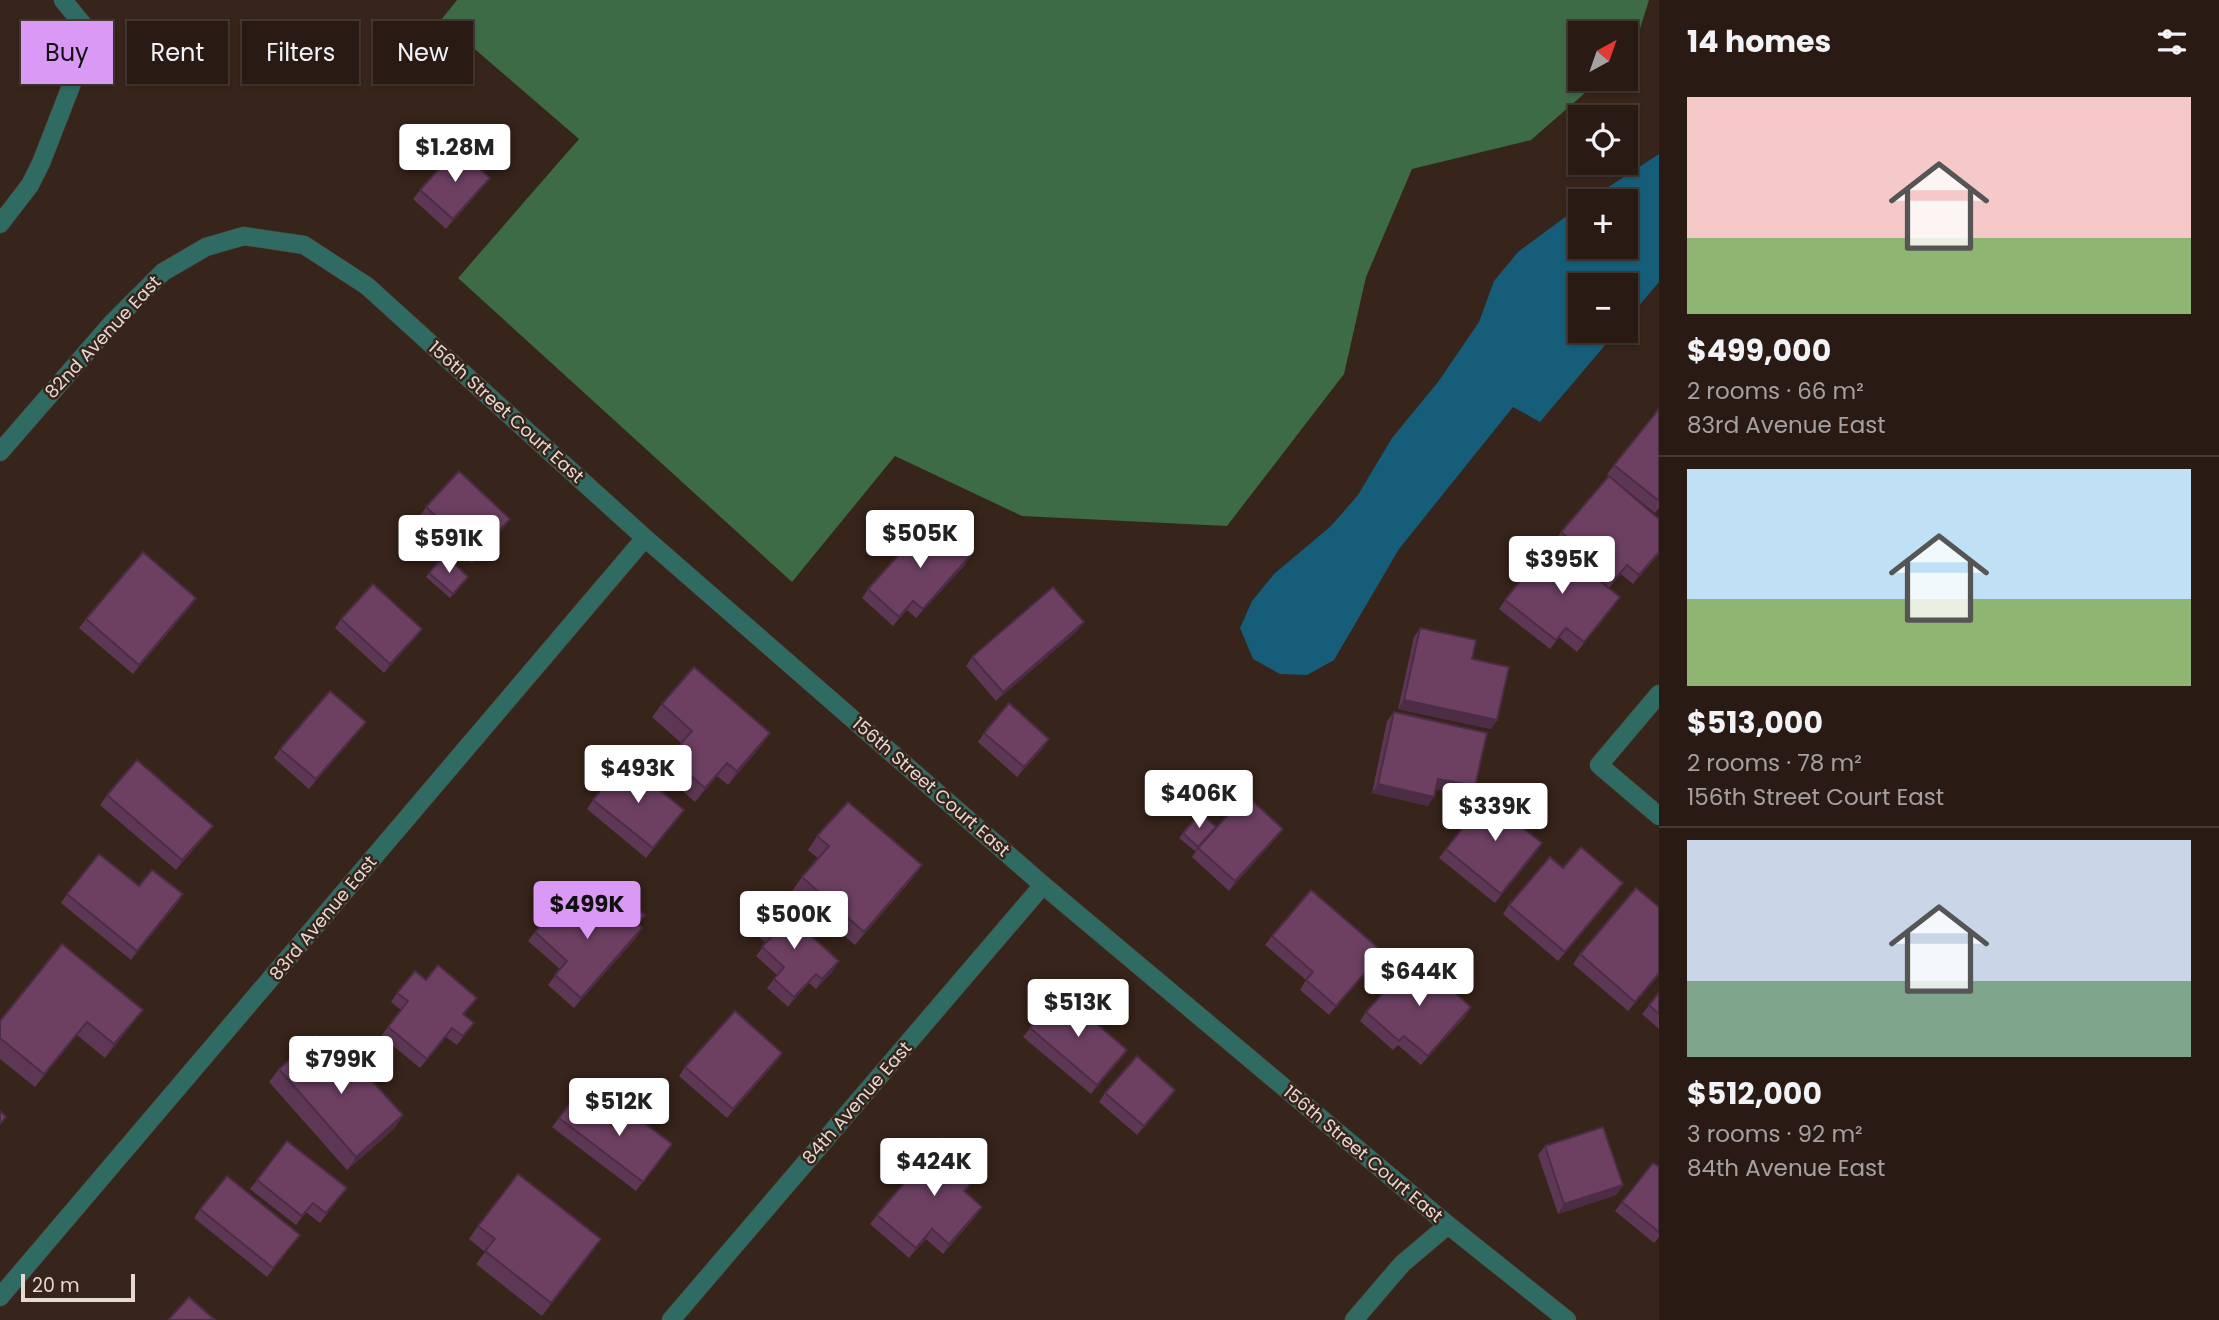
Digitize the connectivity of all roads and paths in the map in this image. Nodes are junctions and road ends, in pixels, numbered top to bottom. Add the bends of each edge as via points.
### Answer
1 (63, 0) edge
2 (0, 224) edge
3 (304, 245) joint
4 (0, 452) edge
5 (645, 538) junction
6 (1659, 694) edge
7 (1659, 816) edge
8 (1043, 885) junction
9 (1448, 1225) junction
10 (0, 1297) edge
11 (671, 1320) edge
12 (1354, 1320) edge
13 (1567, 1320) edge

1 - 2 street via 84,26 85,50 30,185
3 - 4 street, 82nd Avenue East via 244,236 206,247 163,272
3 - 5 street, 156th Street Court East via 367,286
5 - 8 street, 156th Street Court East
5 - 10 street, 83rd Avenue East
6 - 7 street via 1599,765
8 - 9 street, 156th Street Court East
8 - 11 street, 84th Avenue East
9 - 12 street via 1402,1264
9 - 13 street, 156th Street Court East

